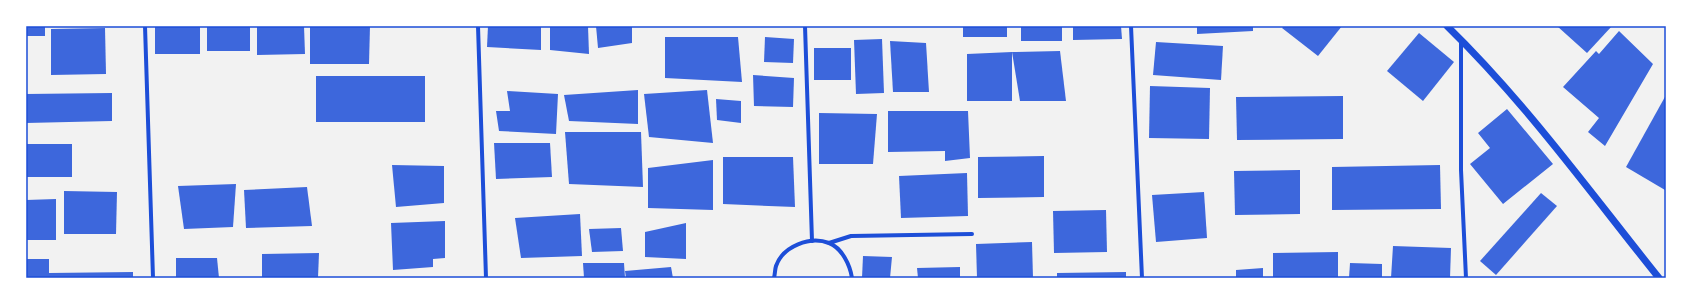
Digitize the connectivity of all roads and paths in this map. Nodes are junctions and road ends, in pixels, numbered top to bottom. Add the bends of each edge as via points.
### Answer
1 (145, 26) edge
2 (478, 26) edge
3 (805, 26) edge
4 (1131, 26) edge
5 (1447, 26) edge
6 (1461, 39) junction
7 (972, 234) dead end
8 (812, 241) junction
9 (829, 243) junction
10 (153, 278) edge
11 (486, 278) edge
12 (774, 278) edge
13 (852, 278) edge
14 (1142, 278) edge
15 (1466, 278) edge
16 (1659, 278) edge

1 - 10 street
2 - 11 street
3 - 8 street
4 - 14 street
5 - 6 street
6 - 15 street via 1461,170
6 - 16 street via 1545,133
7 - 9 street via 850,236
8 - 9 street
8 - 12 street via 794,246 783,254 776,266
9 - 13 street via 841,252 849,264

